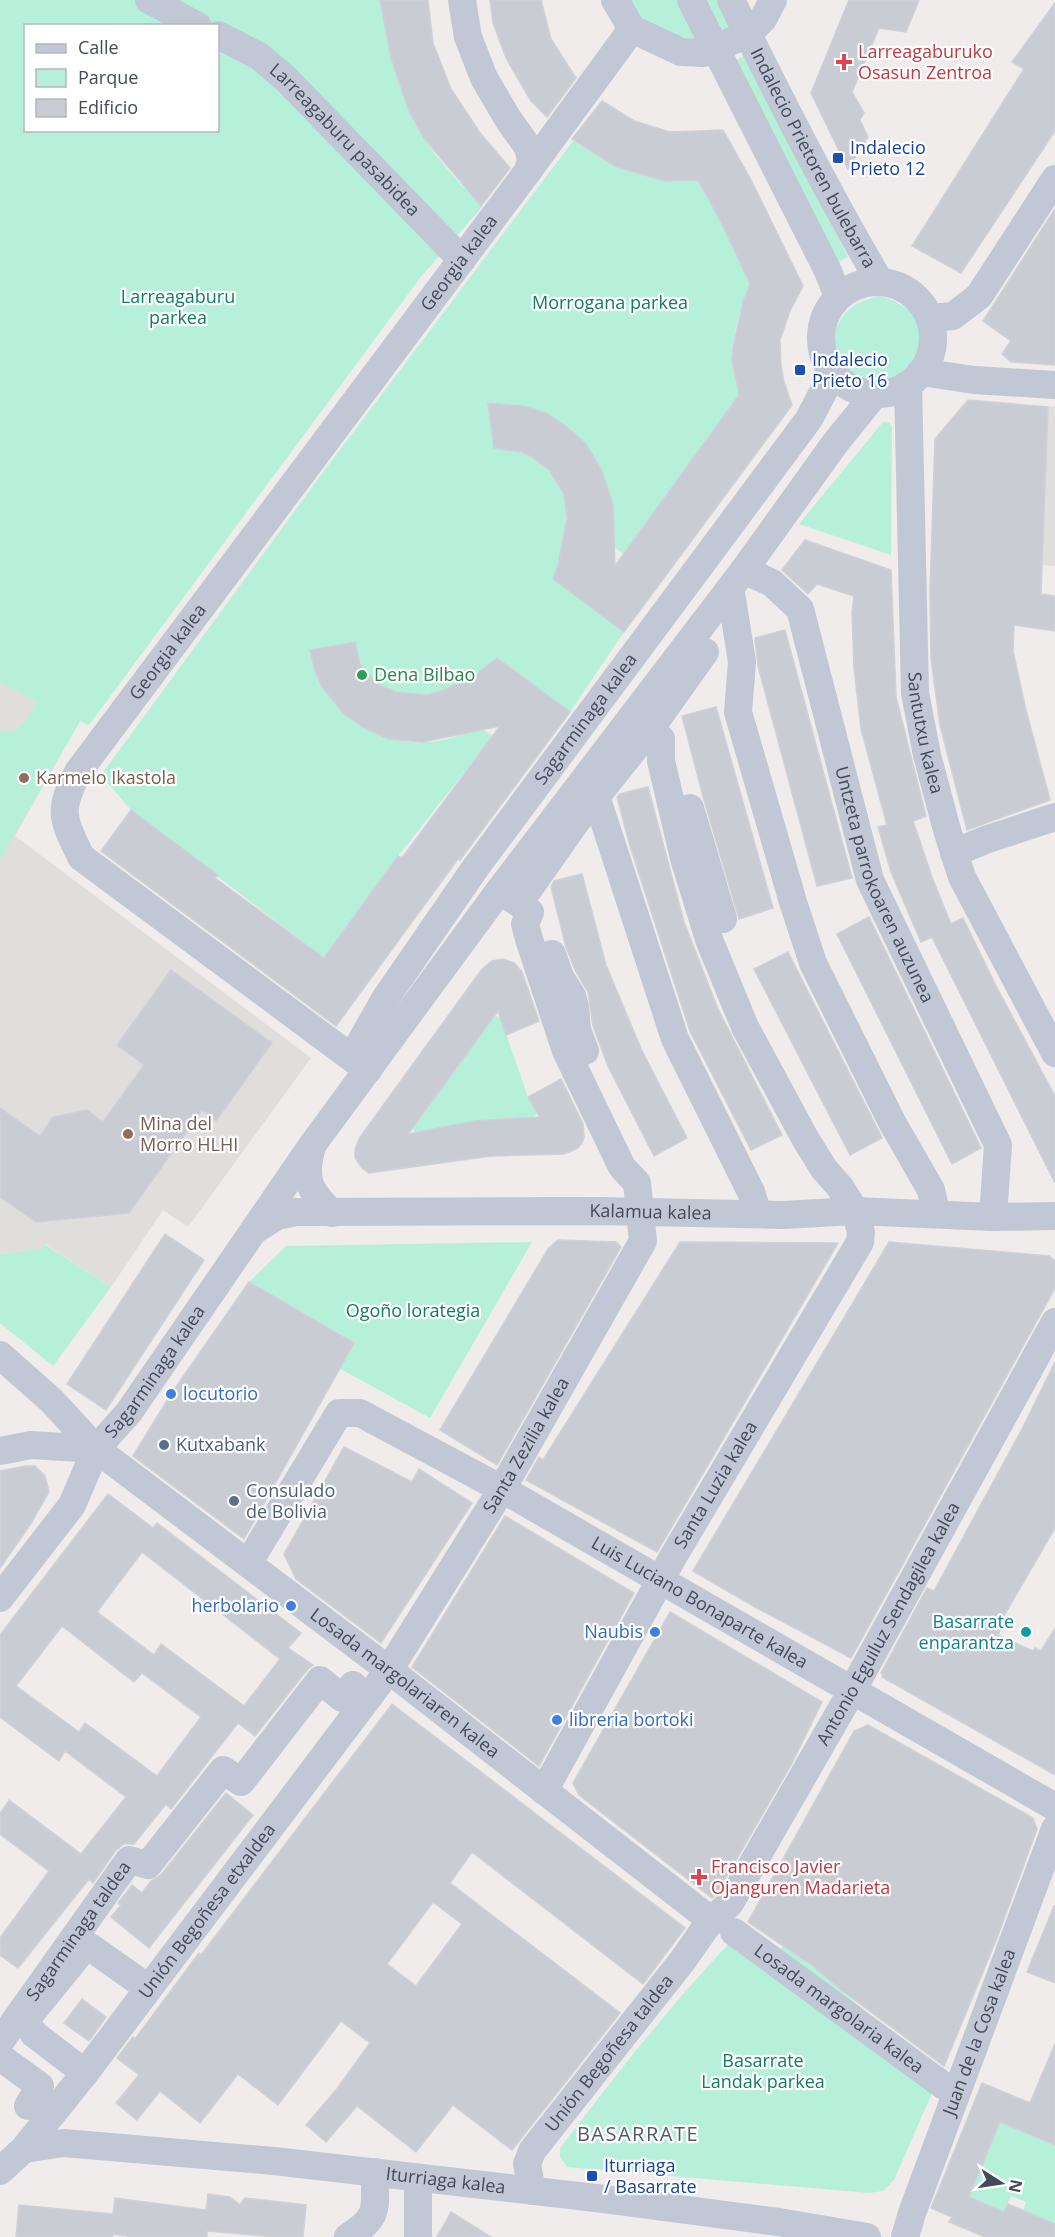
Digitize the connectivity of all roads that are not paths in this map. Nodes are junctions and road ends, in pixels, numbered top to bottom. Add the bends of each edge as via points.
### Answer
1 (148, 0) edge
2 (462, 0) edge
3 (615, 0) edge
4 (691, 0) edge
5 (731, 0) edge
6 (773, 0) edge
7 (194, 24) edge
8 (632, 28) junction
9 (748, 33) junction
10 (219, 36) edge
11 (715, 50) junction
12 (558, 131) junction
13 (523, 137) junction
14 (528, 171) junction
15 (1055, 179) edge
16 (462, 260) junction
17 (880, 282) junction
18 (838, 297) junction
19 (931, 318) junction
20 (833, 373) junction
21 (915, 378) junction
22 (1055, 385) edge
23 (875, 394) junction
24 (740, 592) junction
25 (656, 733) junction
26 (596, 796) junction
27 (1055, 817) edge
28 (954, 853) junction
29 (516, 902) junction
30 (1055, 1053) edge
31 (368, 1070) junction
32 (312, 1144) junction
33 (932, 1202) junction
34 (855, 1211) junction
35 (641, 1212) junction
36 (332, 1213) junction
37 (758, 1214) junction
38 (1055, 1216) edge
39 (993, 1217) junction
40 (251, 1233) junction
41 (1051, 1337) edge
42 (0, 1355) edge
43 (96, 1449) junction
44 (0, 1451) edge
45 (502, 1489) junction
46 (249, 1562) junction
47 (660, 1581) junction
48 (0, 1598) edge
49 (389, 1670) junction
50 (353, 1685) dead end
51 (853, 1689) junction
52 (544, 1791) junction
53 (1055, 1807) edge
54 (1055, 1829) edge
55 (723, 1927) junction
56 (148, 1988) junction
57 (0, 2042) edge
58 (0, 2056) edge
59 (85, 2073) junction
60 (944, 2086) dead end
61 (28, 2106) dead end
62 (24, 2149) junction
63 (0, 2171) edge
64 (375, 2172) junction
65 (418, 2178) junction
66 (532, 2191) junction
67 (745, 2228) edge
68 (348, 2237) edge
69 (418, 2237) edge
70 (867, 2237) edge
71 (905, 2237) edge

1 - 7 street
2 - 13 street via 468,37 484,78
3 - 8 street
4 - 11 street, Indalecio Prietoren bulebarra
5 - 9 street, Indalecio Prietoren bulebarra
6 - 9 street, Indalecio Prietoren bulebarra via 763,19
8 - 11 street, Indalecio Prietoren bulebarra via 681,52
8 - 12 street, Georgia kalea
9 - 11 street, Indalecio Prietoren bulebarra
9 - 17 street, Indalecio Prietoren bulebarra
10 - 16 street, Larreagaburu pasabidea via 259,56 286,79
11 - 18 street, Indalecio Prietoren bulebarra
12 - 13 street via 542,137
12 - 14 street, Georgia kalea
13 - 14 street via 530,151
14 - 16 street, Georgia kalea
15 - 19 street via 979,296 953,316
16 - 31 street, Georgia kalea via 139,689 78,772 67,794 64,821 81,857
17 - 18 street via 858,285
17 - 19 street via 910,293
18 - 20 street via 822,326 821,342
19 - 21 street via 933,338 929,357
20 - 23 street via 849,386
20 - 31 street, Sagarminaga kalea via 809,419 476,867 385,999 360,1045
21 - 22 street
21 - 23 street via 896,390
21 - 28 street, Santutxu kalea via 915,693 927,755
23 - 24 street, Sagarminaga kalea via 836,442
24 - 25 street
24 - 29 street, Sagarminaga kalea
24 - 33 street via 742,662 738,712 793,902 813,963
24 - 39 street, Untzeta parrokoaren auzunea via 772,583 800,609 870,880 998,1145
25 - 26 street
25 - 34 street via 684,858 710,942 745,1027 806,1140
26 - 29 street
26 - 37 street via 675,1039 751,1192
27 - 28 street
28 - 30 street, Santutxu kalea via 987,927
29 - 31 street, Sagarminaga kalea
29 - 35 street via 566,1051 622,1167 637,1183
31 - 32 street, Sagarminaga kalea
32 - 36 street, Sagarminaga kalea via 307,1166 311,1188
32 - 40 street, Sagarminaga kalea
33 - 34 street, Kalamua kalea
33 - 39 street, Kalamua kalea
34 - 37 street, Kalamua kalea
34 - 47 street, Santa Luzia kalea via 860,1242
35 - 36 street, Kalamua kalea
35 - 37 street, Kalamua kalea
35 - 45 street, Santa Zezilia kalea via 643,1241
36 - 40 street, Kalamua kalea via 277,1216
38 - 39 street, Kalamua kalea
40 - 43 street, Sagarminaga kalea via 129,1412
41 - 51 street, Antonio Eguiluz Sendagilea kalea
42 - 43 street, Losada margolariaren kalea via 52,1401
43 - 44 street via 31,1445
43 - 46 street, Losada margolariaren kalea
43 - 48 street, Sagarminaga kalea via 72,1505
45 - 46 street, Luis Luciano Bonaparte kalea via 360,1413 339,1413
45 - 47 street, Luis Luciano Bonaparte kalea
45 - 49 street, Santa Zezilia kalea
46 - 49 street, Losada margolariaren kalea
47 - 51 street, Luis Luciano Bonaparte kalea
47 - 52 street, Santa Luzia kalea
49 - 52 street, Losada margolariaren kalea
49 - 56 street, Unión Begoñesa etxaldea
50 - 57 street, Sagarminaga taldea via 342,1698 320,1680 241,1782 223,1770 148,1865 129,1860
51 - 53 street, Luis Luciano Bonaparte kalea
51 - 55 street, Antonio Eguiluz Sendagilea kalea via 730,1903
52 - 55 street, Losada margolariaren kalea
54 - 71 street, Juan de la Cosa kalea
55 - 60 street, Losada margolaria kalea
55 - 66 street, Unión Begoñesa taldea via 532,2151 527,2164
56 - 59 street, Unión Begoñesa etxaldea
56 - 59 street via 90,1947 81,1952 28,2017 34,2034
58 - 61 street via 40,2086
59 - 62 street, Unión Begoñesa etxaldea
62 - 63 street, Unión Begoñesa etxaldea
62 - 64 street, Iturriaga kalea via 64,2143
64 - 65 street, Iturriaga kalea
64 - 68 street via 374,2214 364,2227
65 - 66 street, Iturriaga kalea
65 - 69 street
66 - 67 street, Iturriaga kalea
67 - 70 street, Iturriaga kalea

